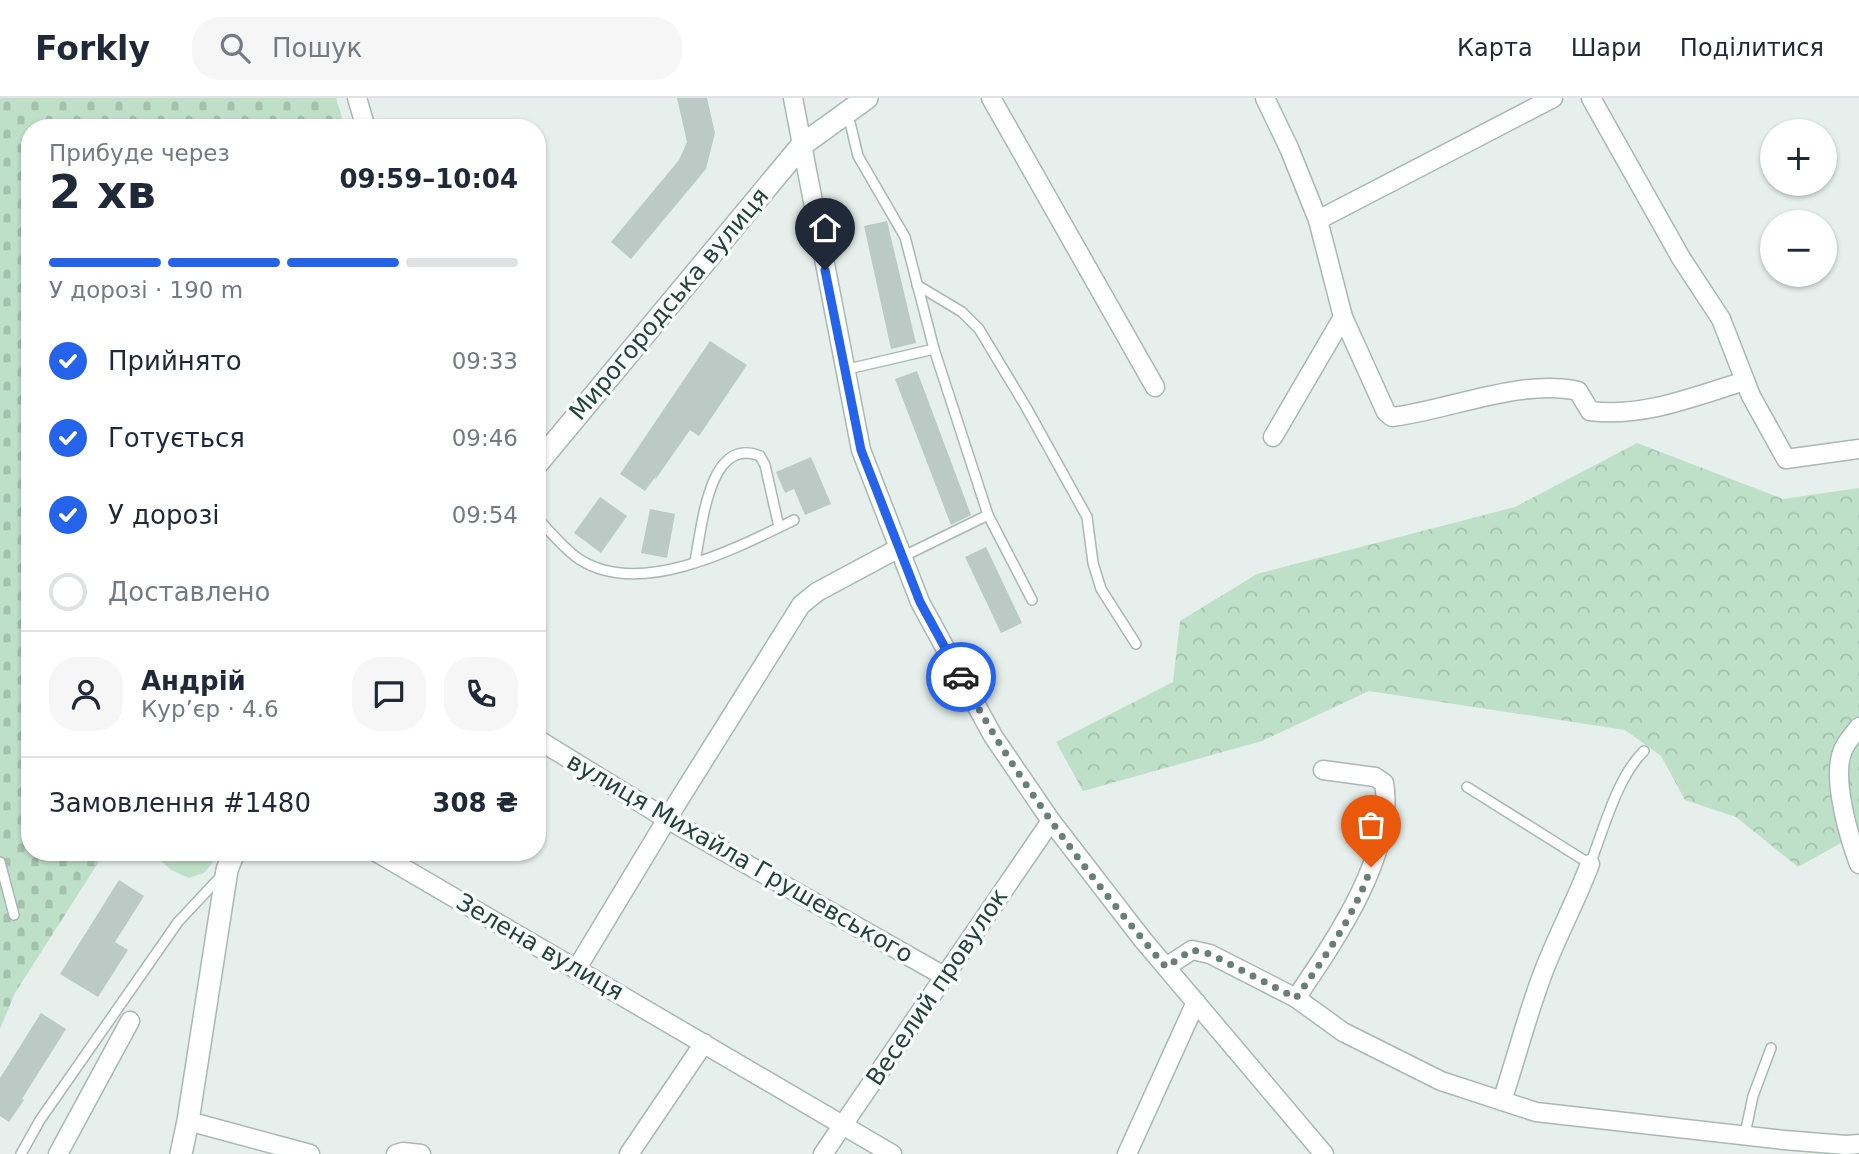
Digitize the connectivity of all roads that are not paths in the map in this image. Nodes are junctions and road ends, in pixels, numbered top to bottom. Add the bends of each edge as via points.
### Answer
1 (357, 98) edge
2 (793, 98) edge
3 (867, 98) edge
4 (991, 98) edge
5 (1265, 98) edge
6 (1552, 98) edge
7 (1591, 98) edge
8 (847, 112) junction
9 (363, 119) edge
10 (802, 145) junction
11 (1318, 220) junction
12 (917, 285) junction
13 (1343, 317) junction
14 (934, 348) junction
15 (844, 370) junction
16 (1745, 381) junction
17 (1155, 387) dead end
18 (1273, 437) dead end
19 (1859, 449) edge
20 (546, 453) edge
21 (988, 515) junction
22 (794, 520) dead end
23 (546, 527) edge
24 (779, 527) junction
25 (901, 552) junction
26 (695, 562) junction
27 (1032, 600) dead end
28 (1136, 644) dead end
29 (1859, 727) edge
30 (546, 745) edge
31 (1644, 751) dead end
32 (1323, 770) dead end
33 (1467, 787) dead end
34 (667, 819) junction
35 (1051, 821) junction
36 (230, 861) edge
37 (392, 861) edge
38 (0, 862) edge
39 (1590, 864) junction
40 (1859, 864) edge
41 (14, 915) dead end
42 (1166, 967) junction
43 (577, 968) junction
44 (944, 976) junction
45 (1296, 998) junction
46 (1196, 1002) junction
47 (130, 1021) dead end
48 (704, 1043) junction
49 (1771, 1048) dead end
50 (1502, 1101) junction
51 (188, 1121) junction
52 (843, 1124) junction
53 (1745, 1134) junction
54 (1859, 1144) edge
55 (1785, 1147) edge
56 (21, 1154) edge
57 (58, 1154) edge
58 (181, 1154) edge
59 (310, 1154) edge
60 (396, 1154) edge
61 (421, 1154) edge
62 (629, 1154) edge
63 (823, 1154) edge
64 (892, 1154) edge
65 (1127, 1154) edge
66 (1324, 1154) edge

1 - 9 street
2 - 10 street
3 - 8 street, Мирогородська вулиця
4 - 17 street
5 - 11 street
6 - 11 street
7 - 16 street via 1681,258 1721,319
8 - 10 street, Мирогородська вулиця
8 - 12 lane via 858,156 905,237
10 - 15 street
10 - 20 street, Мирогородська вулиця
11 - 13 street
12 - 14 lane
12 - 28 lane via 962,312 979,329 1081,504 1101,589
13 - 16 street via 1392,417 1527,390 1568,388 1578,391 1590,411 1610,414 1674,403
13 - 18 street
14 - 15 lane
14 - 21 lane
15 - 25 street via 861,450
16 - 19 street via 1786,459
21 - 25 lane
21 - 27 lane
22 - 24 lane
23 - 26 lane via 577,558 610,571 653,573
24 - 26 lane
24 - 26 lane via 760,456 743,453 730,458 712,482
25 - 34 street via 817,592 801,605
25 - 35 street via 920,602 993,736
29 - 40 street via 1842,751 1839,778
30 - 34 street, вулиця Михайла Грушевського
31 - 39 lane via 1622,783
32 - 45 street via 1375,777 1384,783 1385,809 1363,891
33 - 39 lane
34 - 43 street
34 - 44 street, вулиця Михайла Грушевського
35 - 42 street
35 - 44 street, Веселий провулок
36 - 51 street
36 - 56 lane via 178,922
37 - 43 street, Зелена вулиця
38 - 41 lane
39 - 50 street via 1542,975
42 - 45 street via 1192,950 1210,954
42 - 46 street
43 - 48 street, Зелена вулиця
44 - 52 street, Веселий провулок
45 - 50 street via 1343,1032 1441,1081
46 - 65 street
46 - 66 street
47 - 57 street
48 - 52 street, Зелена вулиця
48 - 62 street
49 - 53 lane
50 - 53 street via 1536,1112
51 - 58 street
51 - 59 street
52 - 63 street, Веселий провулок
52 - 64 street, Зелена вулиця
53 - 55 street
54 - 55 street
60 - 61 street

